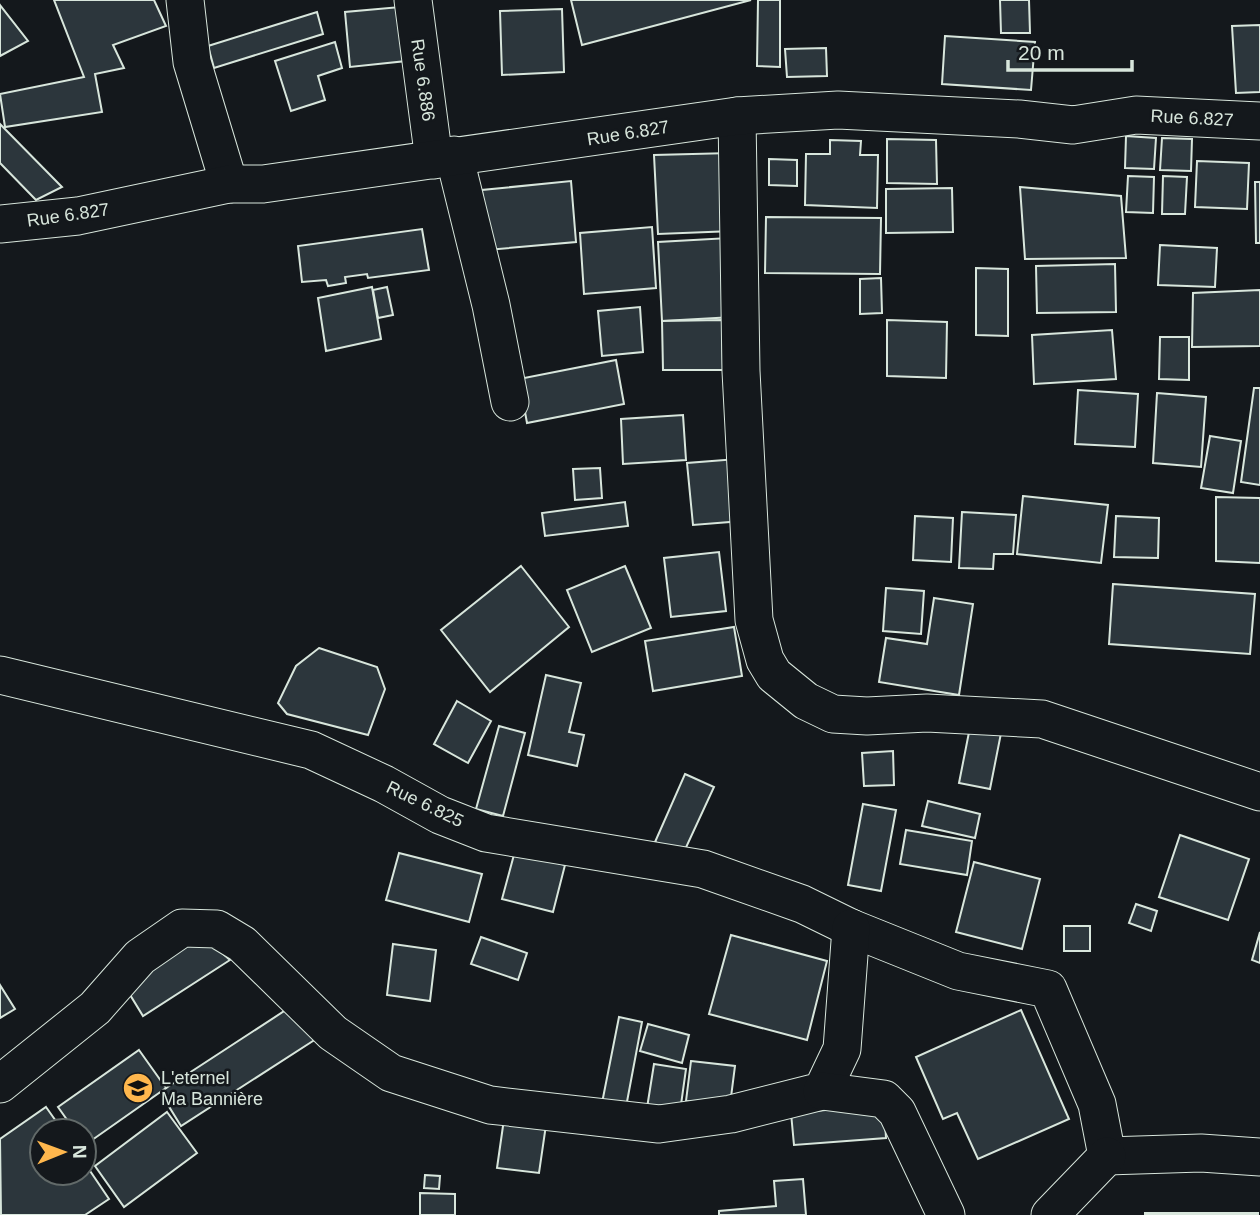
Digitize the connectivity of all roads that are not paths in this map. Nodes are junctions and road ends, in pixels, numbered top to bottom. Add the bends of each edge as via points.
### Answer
1 (185, 0) edge
2 (413, 0) edge
3 (737, 116) junction
4 (1260, 121) edge
5 (444, 158) junction
6 (229, 184) junction
7 (0, 224) edge
8 (510, 402) dead end
9 (0, 675) edge
10 (1260, 792) edge
11 (851, 928) junction
12 (0, 1084) edge
13 (822, 1091) junction
14 (1107, 1156) junction
15 (1260, 1157) edge
16 (946, 1215) edge
17 (1050, 1215) edge

1 - 6 street via 192,62
2 - 5 street, Rue 6.886
3 - 4 street, Rue 6.827 via 838,110 1073,125 1136,115
3 - 5 street, Rue 6.827
3 - 10 street via 741,371 754,620 765,660 775,675 806,701 832,714 1042,719
5 - 6 street, Rue 6.827 via 263,184
5 - 8 street, Rue 6.886 via 491,305
6 - 7 street, Rue 6.827 via 78,216
9 - 11 street, Rue 6.825 via 311,751 440,815 486,832 703,869 802,904
11 - 13 street via 842,1049
11 - 14 street, Rue 6.825 via 958,971 1048,989 1097,1104
12 - 13 street via 94,1008 140,957 182,928 218,929 242,944 333,1033 391,1073 490,1105 659,1125 731,1114
13 - 16 street via 884,1099 897,1112
14 - 15 street via 1201,1153
14 - 17 street

